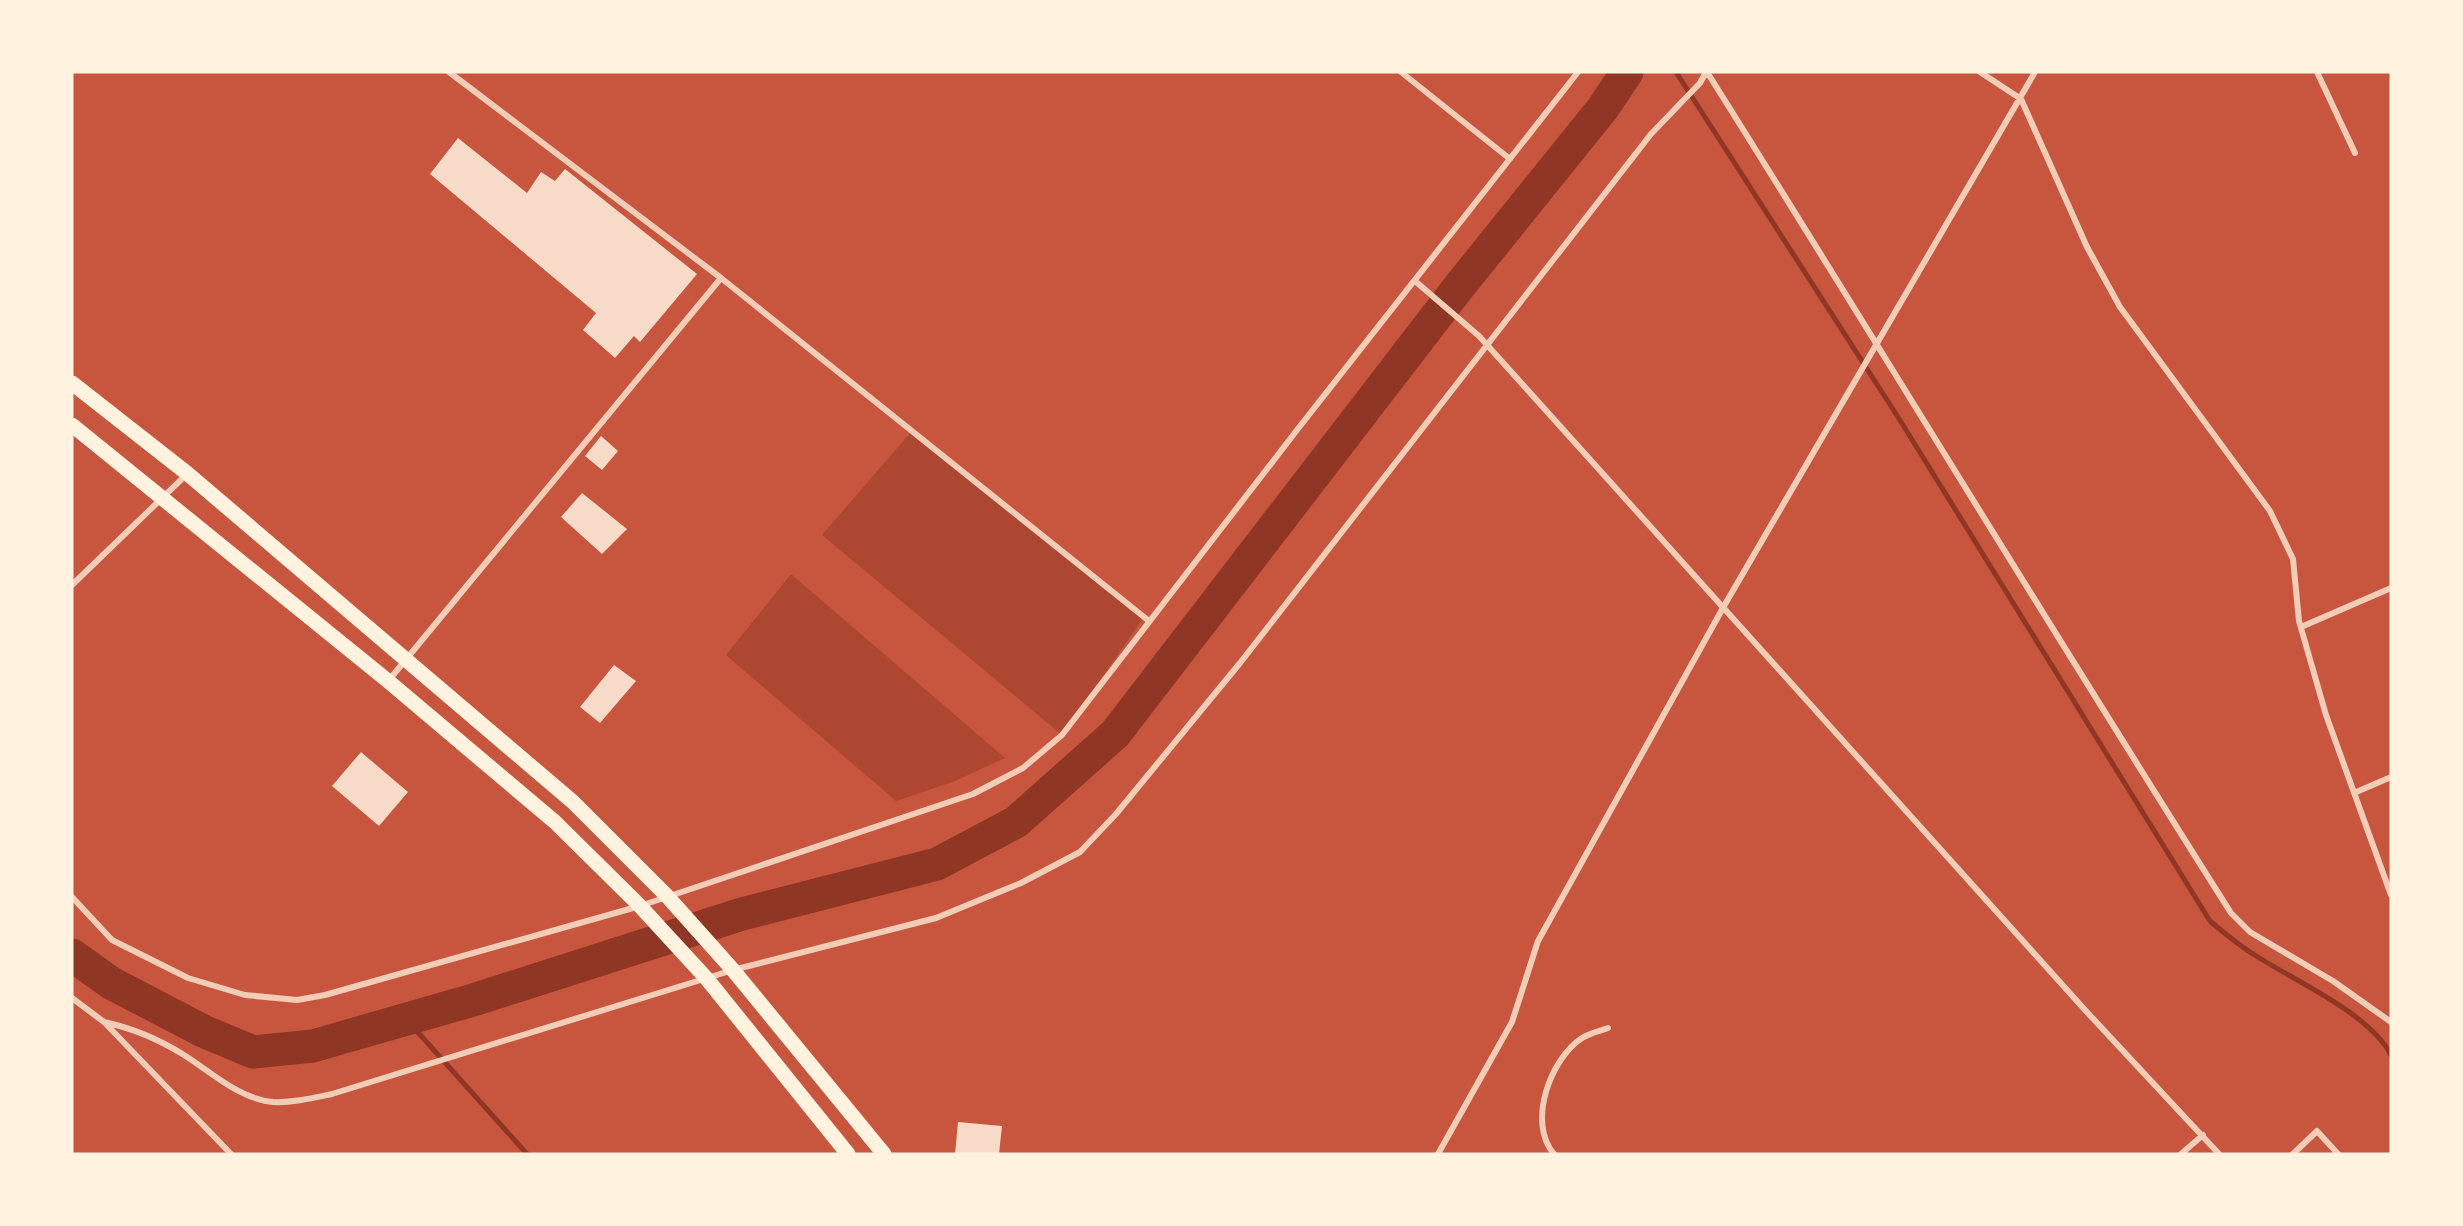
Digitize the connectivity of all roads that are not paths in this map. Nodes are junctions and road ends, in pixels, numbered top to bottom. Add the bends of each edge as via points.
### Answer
1 (449, 72) edge
2 (1401, 72) edge
3 (1578, 72) edge
4 (1706, 72) edge
5 (1980, 72) edge
6 (2035, 72) edge
7 (2317, 72) edge
8 (2021, 99) junction
9 (2355, 153) dead end
10 (1510, 159) junction
11 (721, 278) junction
12 (1415, 281) junction
13 (1486, 344) junction
14 (1878, 344) junction
15 (72, 383) edge
16 (72, 425) edge
17 (188, 474) junction
18 (164, 498) junction
19 (72, 585) edge
20 (2391, 588) edge
21 (1724, 606) junction
22 (1149, 621) junction
23 (2301, 627) junction
24 (407, 658) junction
25 (388, 681) junction
26 (2391, 777) edge
27 (2354, 793) junction
28 (2391, 895) edge
29 (667, 896) junction
30 (72, 897) edge
31 (640, 906) junction
32 (733, 970) junction
33 (707, 979) junction
34 (72, 999) edge
35 (104, 1022) junction
36 (2391, 1022) edge
37 (1608, 1028) dead end
38 (2203, 1134) junction
39 (231, 1154) edge
40 (848, 1154) edge
41 (884, 1154) edge
42 (1438, 1154) edge
43 (1554, 1154) edge
44 (2181, 1154) edge
45 (2219, 1154) edge
46 (2292, 1154) edge
47 (2338, 1154) edge

1 - 11 street
2 - 10 street
3 - 10 street
4 - 13 street via 1651,134
4 - 14 street
5 - 8 street
6 - 8 street
7 - 9 street
8 - 14 street
8 - 23 street via 2087,247 2120,307 2270,511 2293,559
10 - 12 street
11 - 22 street
11 - 24 street
12 - 13 street
12 - 22 street
13 - 21 street
13 - 32 street via 1240,663 1080,852 1021,883 936,918
14 - 21 street
14 - 36 street via 2231,913 2250,932 2333,981
15 - 17 main road
16 - 18 main road
17 - 18 street
17 - 24 main road
18 - 19 street
18 - 25 main road
20 - 23 street
21 - 38 street via 2085,1010
21 - 42 street via 1538,941 1512,1022
22 - 29 street via 1062,735 1023,768 973,794
23 - 27 street
24 - 25 street
24 - 29 main road via 573,802
25 - 31 main road via 555,822
26 - 27 street
27 - 28 street
29 - 31 street
29 - 32 main road
30 - 31 street via 112,940 168,969 245,995 297,1000
31 - 33 main road
32 - 33 street
32 - 41 main road
33 - 35 street via 302,1101 271,1102 237,1091 182,1054 151,1038
33 - 40 main road
34 - 35 street
35 - 39 street
37 - 43 street via 1582,1038 1558,1067 1546,1095 1540,1126
38 - 44 street
38 - 45 street
46 - 47 street via 2317,1131

